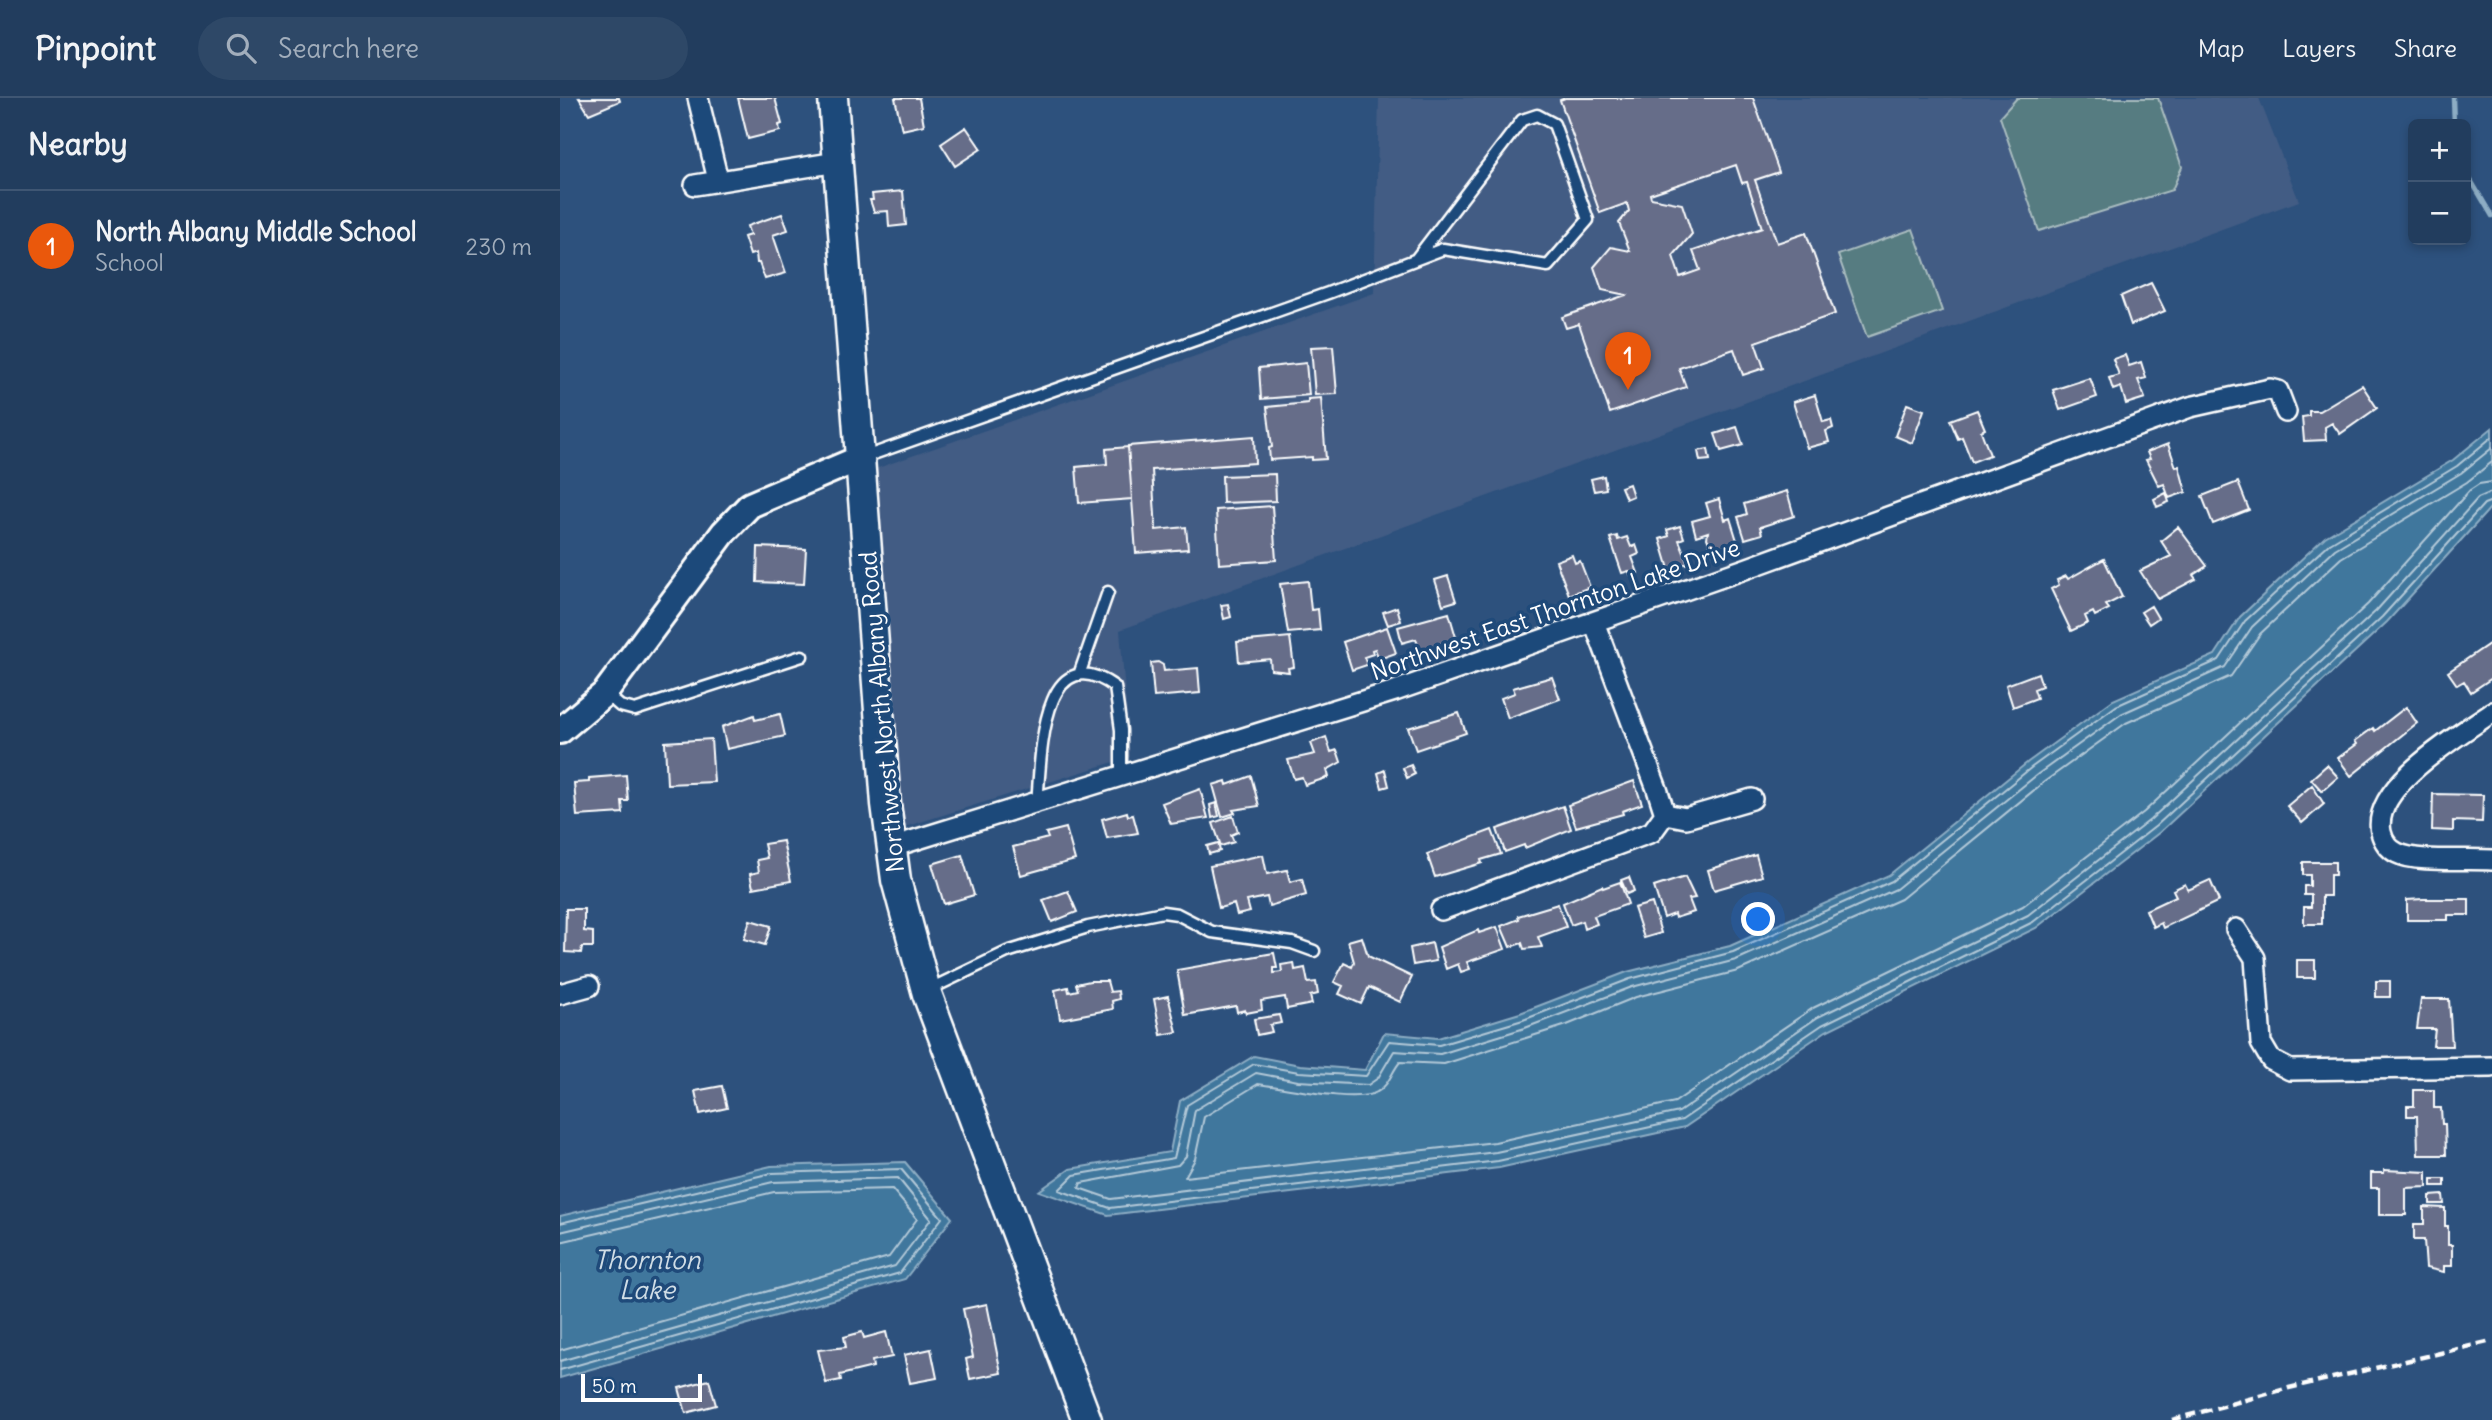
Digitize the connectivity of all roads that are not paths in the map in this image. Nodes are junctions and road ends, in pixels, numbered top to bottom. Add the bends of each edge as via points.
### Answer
1 (698, 98) edge
2 (833, 98) edge
3 (837, 162) junction
4 (718, 180) junction
5 (695, 185) dead end
6 (1416, 259) junction
7 (2286, 412) dead end
8 (858, 459) junction
9 (1108, 592) dead end
10 (1594, 622) junction
11 (802, 656) dead end
12 (1079, 675) junction
13 (605, 693) junction
14 (2492, 712) edge
15 (560, 731) edge
16 (1121, 777) junction
17 (1752, 799) dead end
18 (1037, 804) junction
19 (1665, 814) junction
20 (892, 847) junction
21 (2492, 860) edge
22 (1441, 910) dead end
23 (2236, 929) dead end
24 (1314, 951) dead end
25 (589, 986) dead end
26 (926, 991) junction
27 (560, 994) edge
28 (2492, 1067) edge
29 (1087, 1420) edge

1 - 4 street
2 - 3 main road, Northwest North Albany Road
3 - 4 street
3 - 8 main road, Northwest North Albany Road
4 - 5 street
6 - 6 lane via 1443,248 1548,266 1588,220 1554,124 1537,115 1522,120
6 - 8 lane
7 - 10 street, Northwest East Thornton Lake Drive via 2278,391 2227,396
8 - 13 street via 750,505 724,532
8 - 20 main road, Northwest North Albany Road
9 - 12 lane
10 - 16 street, Northwest East Thornton Lake Drive via 1395,691
10 - 19 street
11 - 13 lane via 635,710 620,706
12 - 16 lane via 1100,677 1115,687
12 - 18 lane via 1061,683 1049,702
13 - 15 street
14 - 21 street via 2392,792 2380,830 2398,854
16 - 18 street, Northwest East Thornton Lake Drive
17 - 19 street via 1686,818
18 - 20 street, Northwest East Thornton Lake Drive
19 - 22 street via 1652,832
20 - 26 main road, Northwest North Albany Road via 910,939
23 - 28 street via 2255,958 2260,1042 2266,1055 2281,1066 2323,1071
24 - 26 lane via 1292,943 1212,932 1163,912 1088,927 1007,952
25 - 27 street
26 - 29 main road, Northwest North Albany Road

